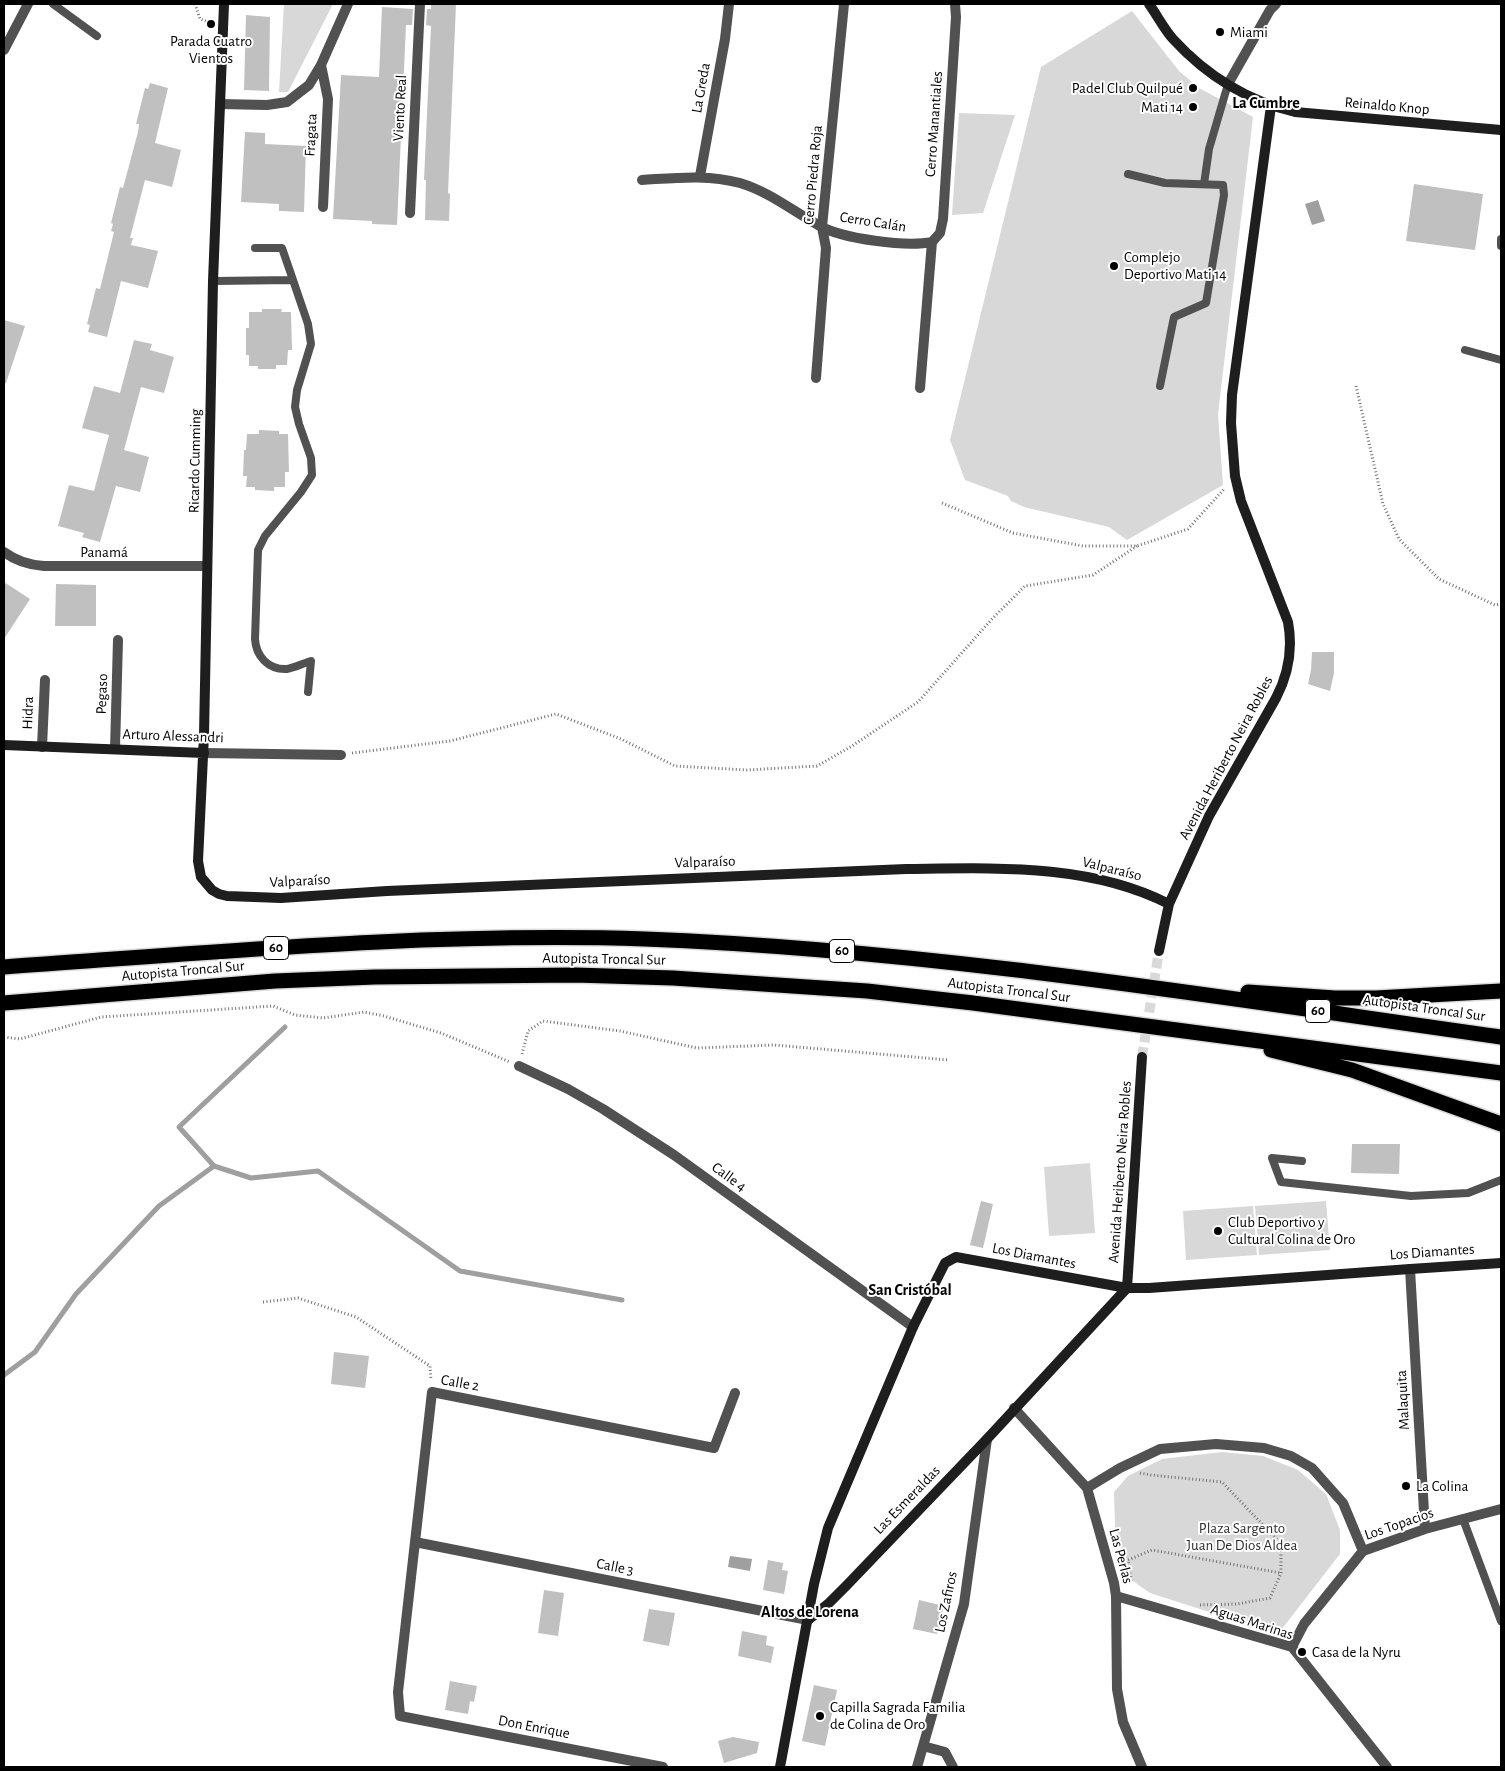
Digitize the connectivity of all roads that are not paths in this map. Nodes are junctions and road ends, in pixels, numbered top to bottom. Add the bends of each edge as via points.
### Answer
1 (28, 4) edge
2 (52, 4) edge
3 (224, 4) edge
4 (348, 4) edge
5 (420, 4) edge
6 (729, 4) edge
7 (844, 4) edge
8 (955, 4) edge
9 (1149, 4) edge
10 (1276, 4) edge
11 (97, 36) dead end
12 (4, 50) edge
13 (321, 65) junction
14 (1228, 84) junction
15 (220, 104) junction
16 (1271, 106) junction
17 (1501, 130) edge
18 (1128, 174) dead end
19 (700, 176) junction
20 (642, 180) dead end
21 (1204, 184) junction
22 (323, 207) dead end
23 (410, 214) dead end
24 (822, 227) junction
25 (1501, 240) edge
26 (932, 242) junction
27 (1501, 246) edge
28 (256, 248) dead end
29 (293, 280) junction
30 (214, 281) junction
31 (1465, 350) dead end
32 (1501, 360) edge
33 (816, 378) dead end
34 (1160, 386) dead end
35 (920, 388) dead end
36 (4, 552) edge
37 (208, 566) junction
38 (118, 640) dead end
39 (45, 680) dead end
40 (308, 692) dead end
41 (4, 745) edge
42 (42, 747) junction
43 (115, 750) junction
44 (204, 753) junction
45 (341, 755) road end
46 (236, 897) joint
47 (1169, 904) junction
48 (1160, 951) tunnel mouth
49 (4, 967) edge
50 (1134, 985) junction
51 (1501, 991) edge
52 (4, 1003) edge
53 (1202, 1032) junction
54 (1501, 1037) edge
55 (1142, 1057) tunnel mouth
56 (519, 1066) road end
57 (1501, 1073) edge
58 (1501, 1124) edge
59 (1302, 1161) dead end
60 (1501, 1180) edge
61 (1501, 1263) edge
62 (1410, 1268) junction
63 (1127, 1288) junction
64 (913, 1327) junction
65 (735, 1393) dead end
66 (1014, 1408) junction
67 (987, 1439) junction
68 (1087, 1488) junction
69 (1501, 1508) edge
70 (1463, 1519) junction
71 (1425, 1529) junction
72 (415, 1542) junction
73 (1363, 1551) junction
74 (1116, 1596) junction
75 (808, 1620) junction
76 (1501, 1621) edge
77 (1292, 1647) junction
78 (400, 1716) joint
79 (923, 1746) junction
80 (663, 1767) edge
81 (780, 1767) edge
82 (917, 1767) edge
83 (952, 1767) edge
84 (1142, 1767) edge
85 (1387, 1767) edge

1 - 12 street
2 - 11 lane
3 - 15 main road, Ricardo Cumming
4 - 13 street
5 - 23 street, Viento Real
6 - 19 street, La Greda
7 - 24 street, Cerro Piedra Roja
8 - 26 street, Cerro Manantiales via 943,220 940,233
9 - 14 main road, Reinaldo Knop via 1172,38 1197,62
10 - 14 street
13 - 15 street via 310,85 287,102
13 - 22 street, Fragata via 328,100
14 - 16 main road, Reinaldo Knop
14 - 21 lane via 1209,149
15 - 30 main road, Ricardo Cumming
16 - 17 main road, Reinaldo Knop via 1295,112
16 - 47 main road, Avenida Heriberto Neira Robles via 1232,395 1231,423 1235,476 1242,501 1288,622 1289,664 1282,687 1209,816
18 - 21 lane via 1165,184
19 - 20 street, Cerro Calán
19 - 24 street, Cerro Calán via 739,183 761,191
21 - 34 lane via 1223,185 1224,195 1206,303 1174,317
24 - 26 street, Cerro Calán via 845,236 919,245
24 - 33 street, Cerro Piedra Roja via 826,248
25 - 27 lane
26 - 35 street
28 - 29 lane via 282,248
29 - 30 lane
29 - 40 lane via 308,324 311,344 295,407 311,458 312,475 258,550 255,639 261,659 272,666 287,669 311,661
30 - 37 main road, Ricardo Cumming
31 - 32 lane
36 - 37 street, Panamá via 16,560 44,566
37 - 44 main road, Ricardo Cumming
38 - 43 street, Pegaso
39 - 42 street, Hidra
41 - 42 main road, Arturo Alessandri
42 - 43 main road, Arturo Alessandri
43 - 44 main road, Arturo Alessandri
44 - 45 street, Arturo Alessandri
44 - 46 main road, Ricardo Cumming via 199,869 212,890
46 - 47 main road, Valparaíso via 281,898 427,889 987,868 1040,870 1087,878 1126,886
47 - 48 main road, Avenida Heriberto Neira Robles
49 - 50 highway, Autopista Troncal Sur / 60 via 367,942 642,939 828,950
50 - 51 highway, Autopista Troncal Sur / 60 via 1343,998
50 - 54 highway, Autopista Troncal Sur / 60
52 - 53 highway, Autopista Troncal Sur / 60 via 274,981 575,975 867,991
53 - 57 highway, Autopista Troncal Sur / 60
53 - 58 highway, Autopista Troncal Sur / 60 via 1352,1070
55 - 63 main road, Avenida Heriberto Neira Robles
56 - 64 street, Calle 4 via 568,1089 666,1150
59 - 60 lane via 1272,1158 1281,1182 1402,1195 1468,1193
61 - 62 main road, Los Diamantes
62 - 63 main road, Los Diamantes
62 - 71 street, Malaquita
63 - 64 main road, Los Diamantes via 956,1256 945,1263
63 - 66 main road, Las Esmeraldas
64 - 75 main road, Los Diamantes via 828,1528
65 - 72 street, Calle 2 via 714,1448 432,1392
66 - 67 main road, Las Esmeraldas
66 - 68 street, Las Perlas
67 - 75 main road, Las Esmeraldas via 828,1604
67 - 79 street, Los Zafiros via 964,1604
68 - 73 street via 1160,1448 1216,1444 1264,1448 1291,1456 1312,1468 1343,1502
68 - 74 street, Las Perlas
69 - 70 street, Los Topacios
70 - 71 street, Los Topacios
70 - 76 lane
71 - 73 street, Los Topacios
72 - 75 street, Calle 3
72 - 78 street, Calle 2 via 398,1692
73 - 77 street, Los Topacios via 1304,1624
74 - 77 street, Aguas Marinas
74 - 84 street, Las Perlas via 1117,1689 1123,1722
75 - 81 main road
77 - 85 street, Aguas Marinas
78 - 80 street, Don Enrique
79 - 82 street, Los Zafiros
79 - 83 street via 945,1752

